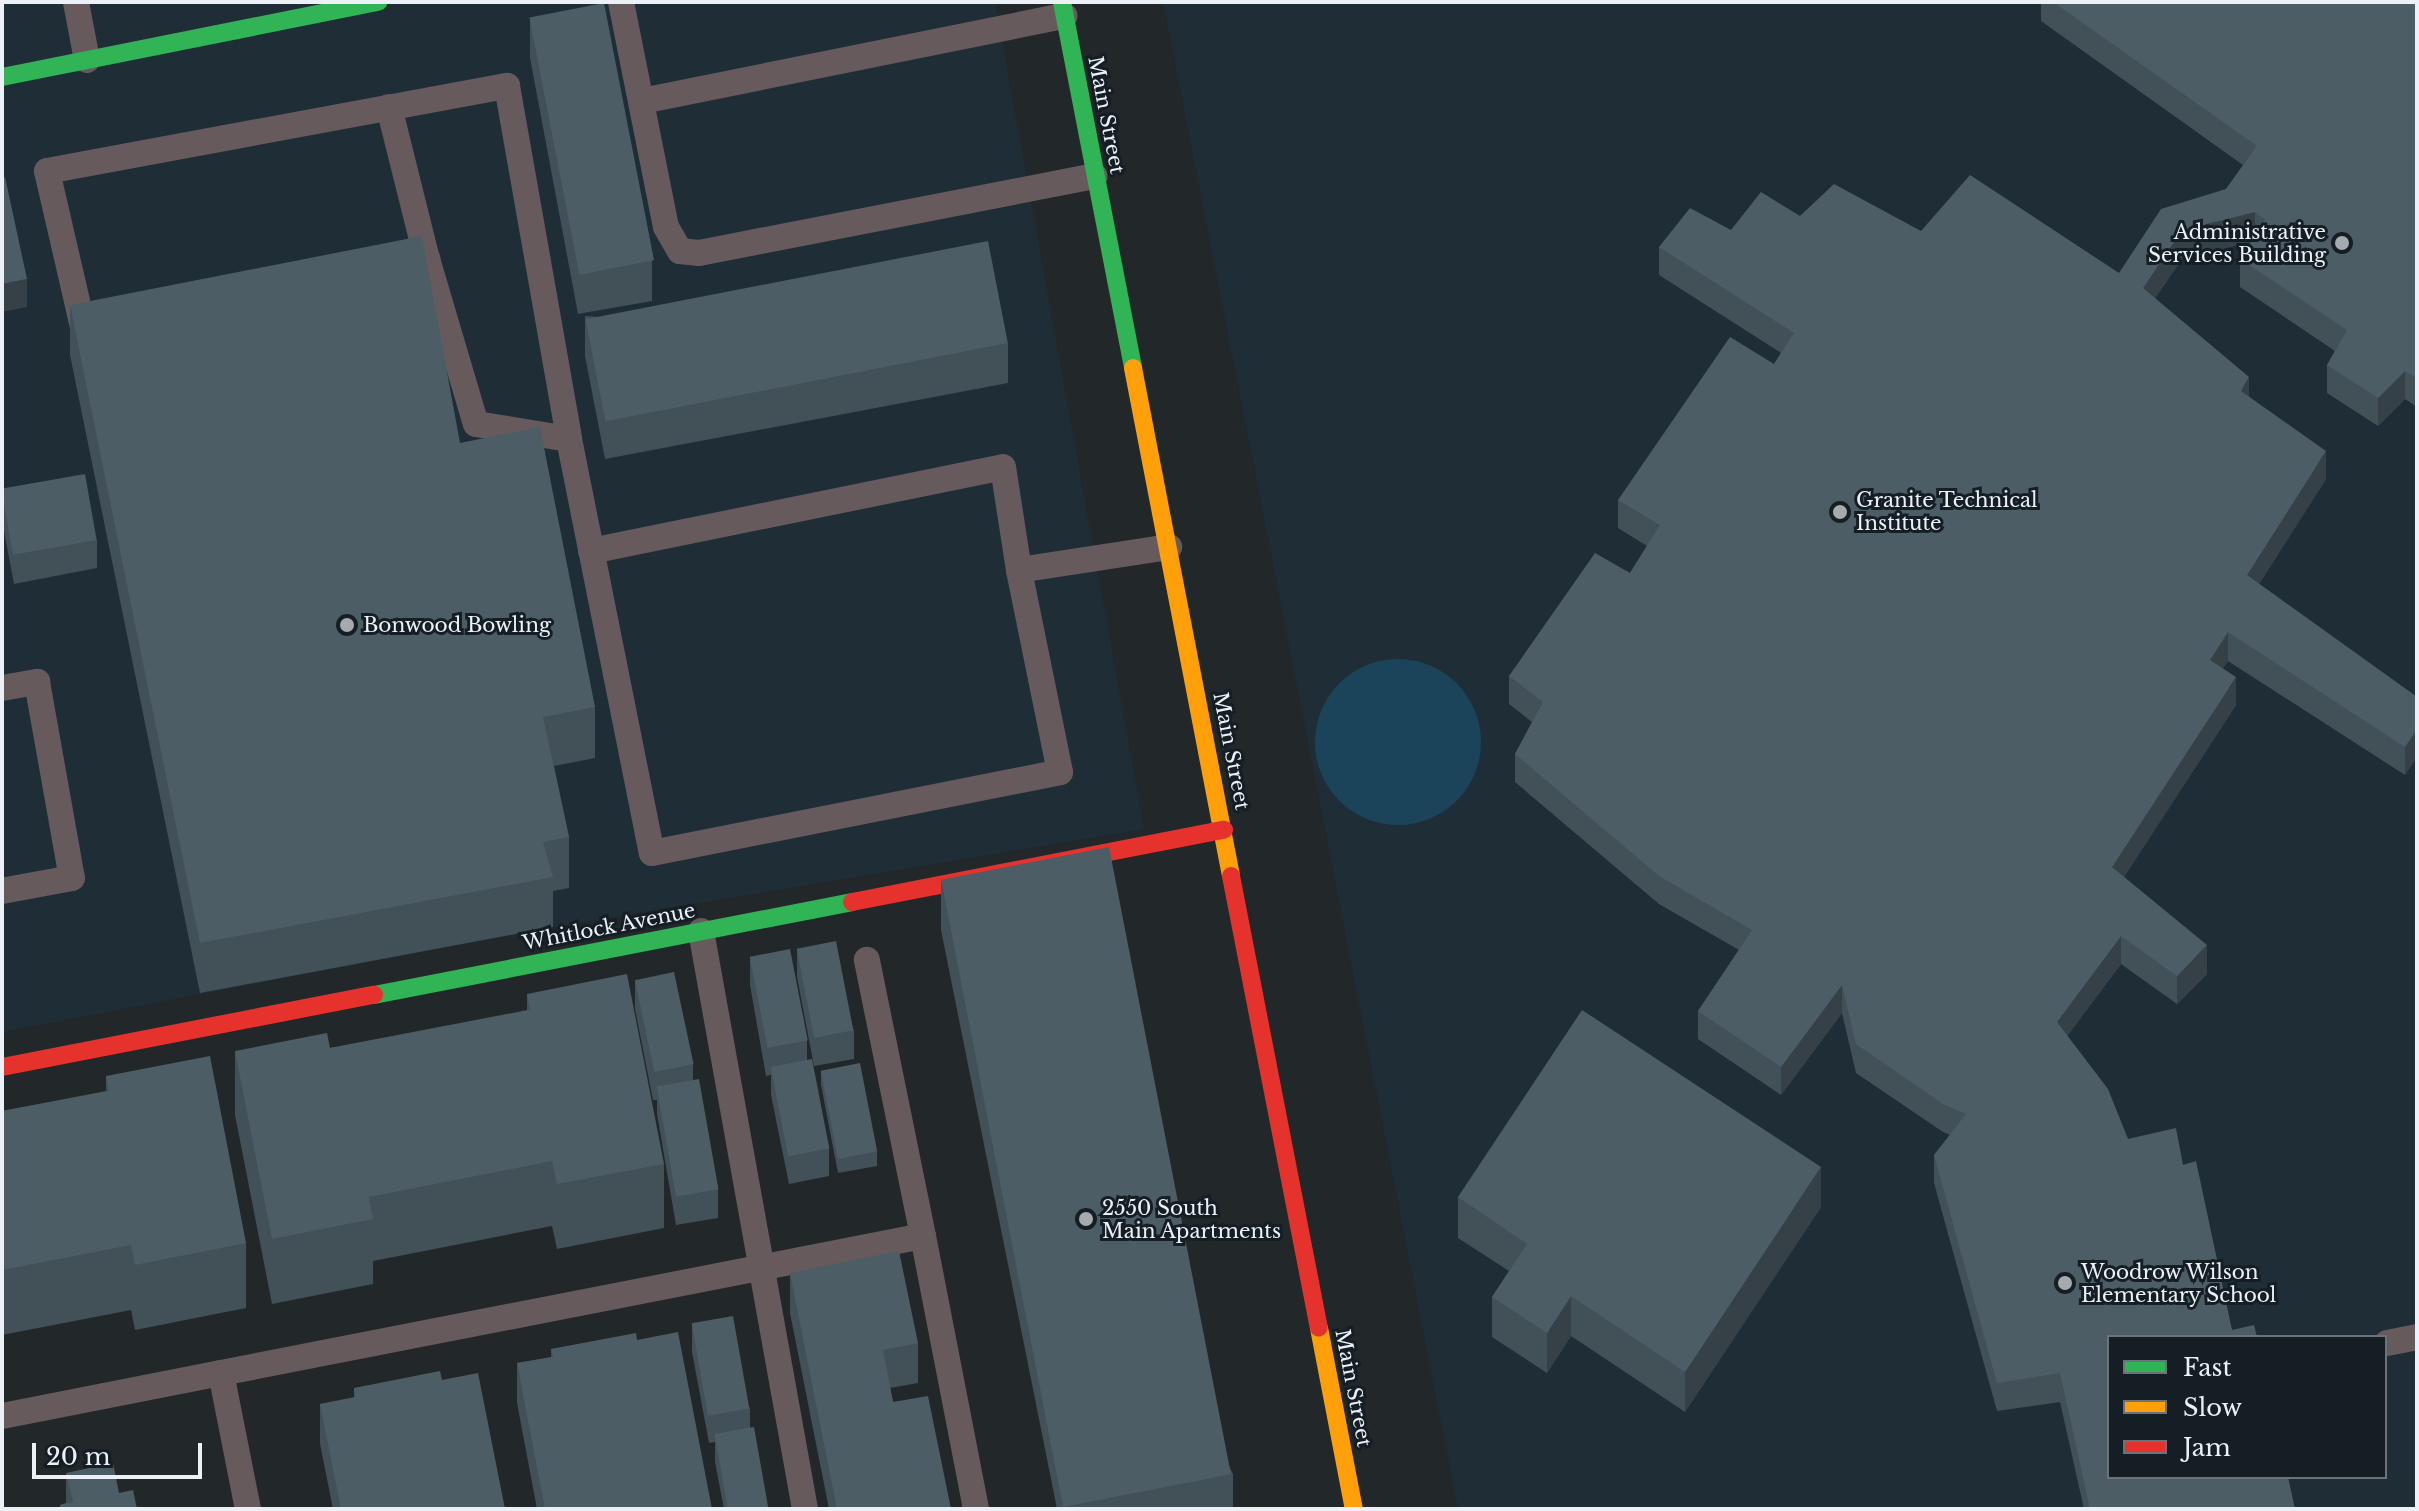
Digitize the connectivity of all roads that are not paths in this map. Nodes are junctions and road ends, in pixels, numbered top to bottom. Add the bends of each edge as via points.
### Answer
1 (76, 2) edge
2 (379, 2) edge
3 (621, 2) edge
4 (1063, 9) edge
5 (87, 60) junction
6 (2, 77) edge
7 (642, 101) junction
8 (389, 107) junction
9 (1095, 176) junction
10 (427, 259) junction
11 (365, 271) edge
12 (114, 321) edge
13 (569, 439) junction
14 (1169, 547) junction
15 (591, 551) junction
16 (1019, 570) junction
17 (2, 688) edge
18 (1224, 830) junction
19 (2, 891) edge
20 (701, 931) junction
21 (867, 960) dead end
22 (2, 1067) edge
23 (923, 1236) junction
24 (759, 1267) junction
25 (2417, 1337) edge
26 (2387, 1343) edge
27 (221, 1373) junction
28 (2, 1416) edge
29 (248, 1509) edge
30 (805, 1509) edge
31 (976, 1509) edge
32 (1354, 1509) edge

1 - 5 lane
2 - 5 street
3 - 7 lane
4 - 7 lane
4 - 9 street, Main Street
5 - 6 street
7 - 9 lane via 666,227 680,251 699,253
8 - 10 lane
8 - 12 lane via 47,171 83,327
8 - 13 lane via 507,86
9 - 14 street, Main Street
10 - 11 lane
10 - 13 lane via 476,424
13 - 15 lane
14 - 16 lane
14 - 18 street, Main Street
15 - 16 lane via 1003,467
15 - 16 lane via 652,853 1060,772
17 - 19 lane via 37,682 72,878
18 - 20 street, Whitlock Avenue
18 - 32 street, Main Street
20 - 22 street, Whitlock Avenue
20 - 24 lane
21 - 23 lane
23 - 24 lane
23 - 31 lane
24 - 27 lane
24 - 30 lane
25 - 26 lane
27 - 28 lane
27 - 29 lane

